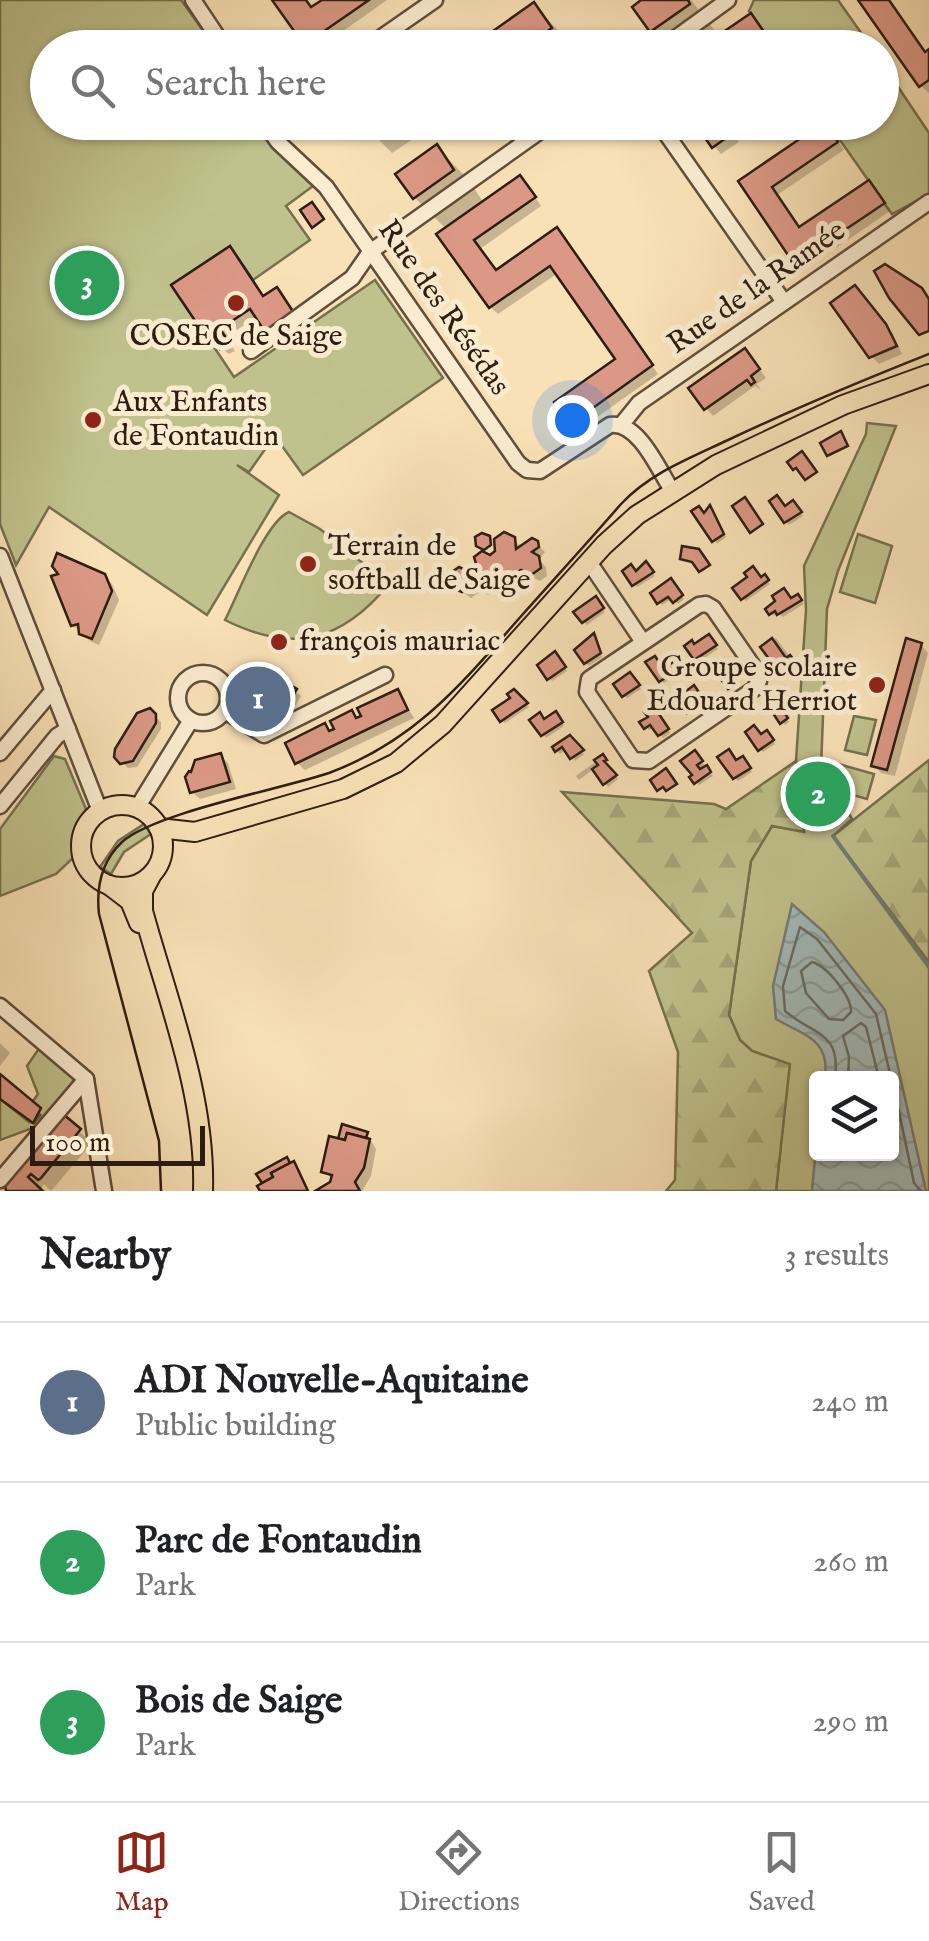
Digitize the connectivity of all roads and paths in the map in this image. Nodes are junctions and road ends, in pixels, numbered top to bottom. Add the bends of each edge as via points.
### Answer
1 (193, 0) edge
2 (435, 0) edge
3 (728, 0) edge
4 (212, 30) edge
5 (392, 30) edge
6 (687, 30) edge
7 (277, 140) edge
8 (528, 140) edge
9 (671, 140) edge
10 (929, 202) edge
11 (370, 252) junction
12 (784, 302) junction
13 (251, 350) dead end
14 (929, 374) edge
15 (622, 424) junction
16 (670, 488) junction
17 (0, 556) edge
18 (589, 562) junction
19 (643, 642) junction
20 (385, 675) dead end
21 (53, 690) junction
22 (225, 711) junction
23 (192, 720) junction
24 (68, 729) junction
25 (0, 753) edge
26 (0, 806) edge
27 (136, 808) junction
28 (100, 811) junction
29 (159, 828) junction
30 (195, 832) junction
31 (156, 869) junction
32 (109, 886) junction
33 (0, 1006) edge
34 (86, 1079) junction
35 (0, 1180) edge
36 (104, 1191) edge
37 (195, 1191) edge
38 (203, 1191) edge

1 - 4 street
2 - 5 street
3 - 6 street
7 - 11 street, Rue des Résédas via 316,176
8 - 11 street
9 - 12 street
10 - 12 street, Rue de la Ramée
11 - 13 street via 352,278
11 - 15 street, Rue des Résédas via 527,470 540,471 601,430
12 - 15 street, Rue de la Ramée via 639,404
14 - 16 main road via 834,409
15 - 16 street
16 - 18 main road via 632,509
17 - 21 street
18 - 19 street
18 - 30 main road via 452,714 396,762 342,789
19 - 19 street via 586,685 633,760 649,761 759,681 706,604
20 - 22 street via 264,736
21 - 24 street
21 - 25 street
22 - 23 street via 214,721
22 - 23 street via 224,684 195,675 179,693
23 - 27 street
24 - 26 street
24 - 28 street
27 - 28 main road
27 - 29 main road
28 - 32 main road via 84,830 81,855 92,875
29 - 30 main road
29 - 31 main road
30 - 31 main road
31 - 32 main road via 132,886
31 - 38 main road via 143,890 143,911 196,1107
32 - 37 main road via 130,901 142,934 190,1109
33 - 34 street
34 - 35 street
34 - 36 street

